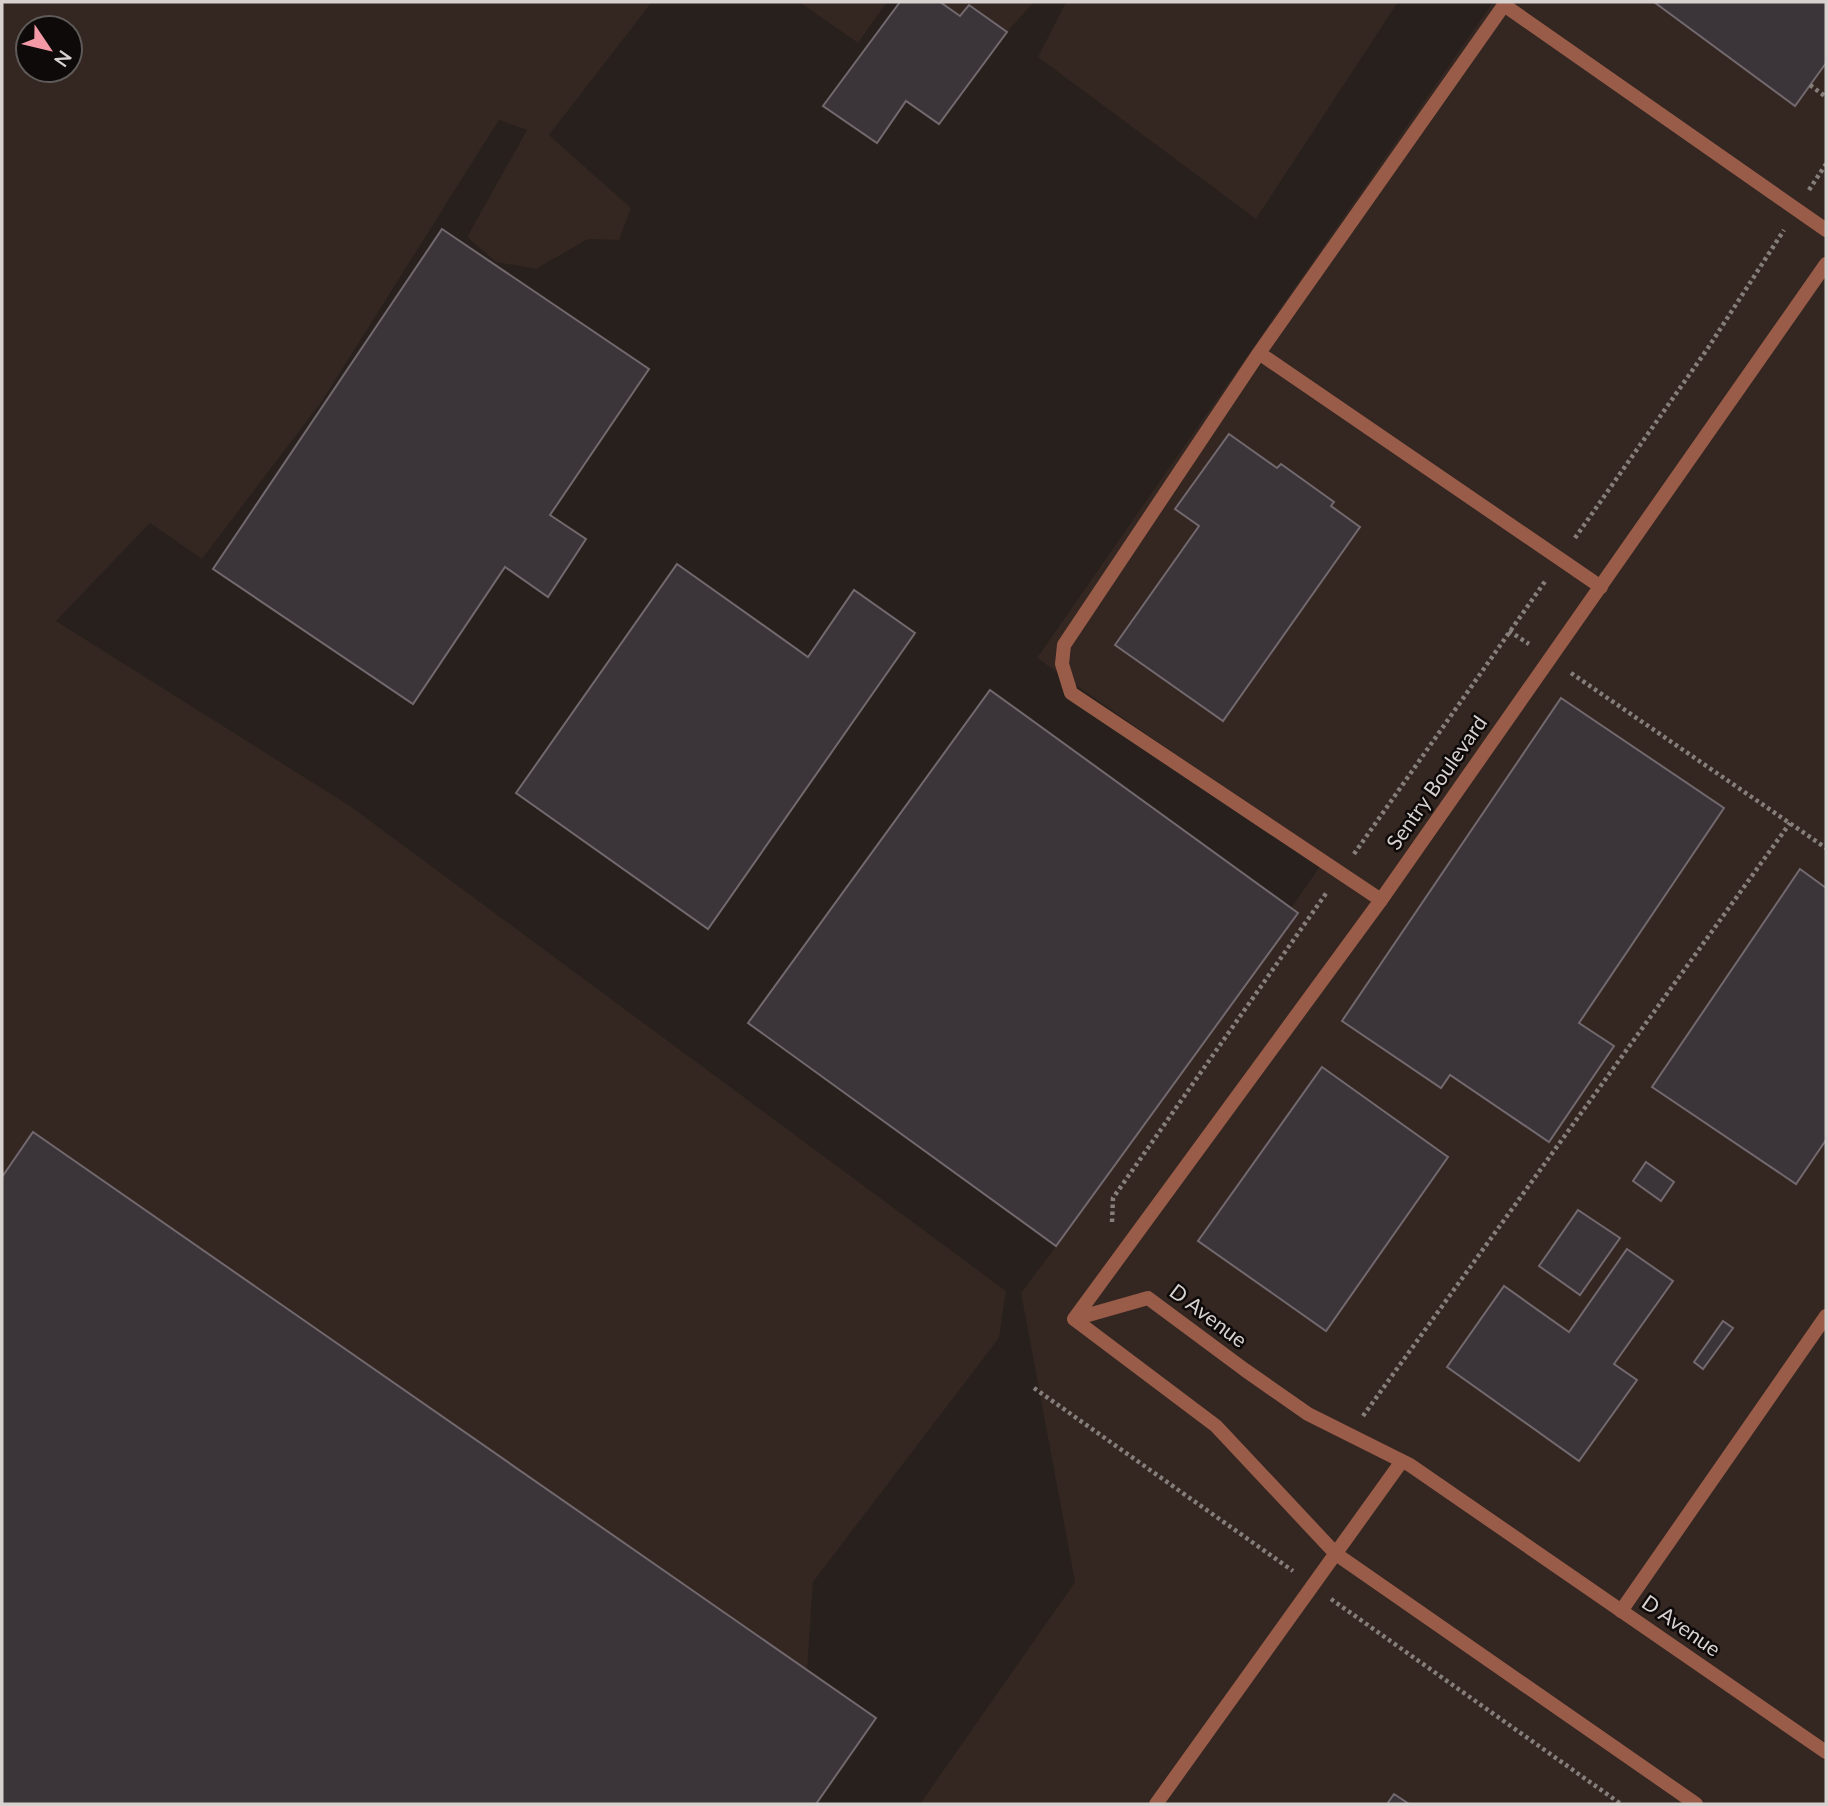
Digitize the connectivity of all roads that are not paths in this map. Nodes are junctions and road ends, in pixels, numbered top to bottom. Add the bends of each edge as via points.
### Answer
1 (1505, 4) edge
2 (1826, 230) edge
3 (1826, 264) edge
4 (1259, 353) junction
5 (1601, 587) junction
6 (1381, 900) junction
7 (1826, 1316) edge
8 (1074, 1319) junction
9 (1402, 1461) junction
10 (1336, 1554) junction
11 (1621, 1611) junction
12 (1826, 1752) edge
13 (1156, 1804) edge
14 (1696, 1804) edge

1 - 2 street
1 - 4 street
3 - 5 street, Sentry Boulevard
4 - 5 street
4 - 6 street via 1064,645 1062,664 1071,693
5 - 6 street, Sentry Boulevard
6 - 8 street, Sentry Boulevard
7 - 11 street
8 - 9 street, D Avenue via 1148,1298 1298,1406
8 - 10 street via 1216,1426
9 - 10 street
9 - 11 street, D Avenue
10 - 13 street
10 - 14 street
11 - 12 street, D Avenue

